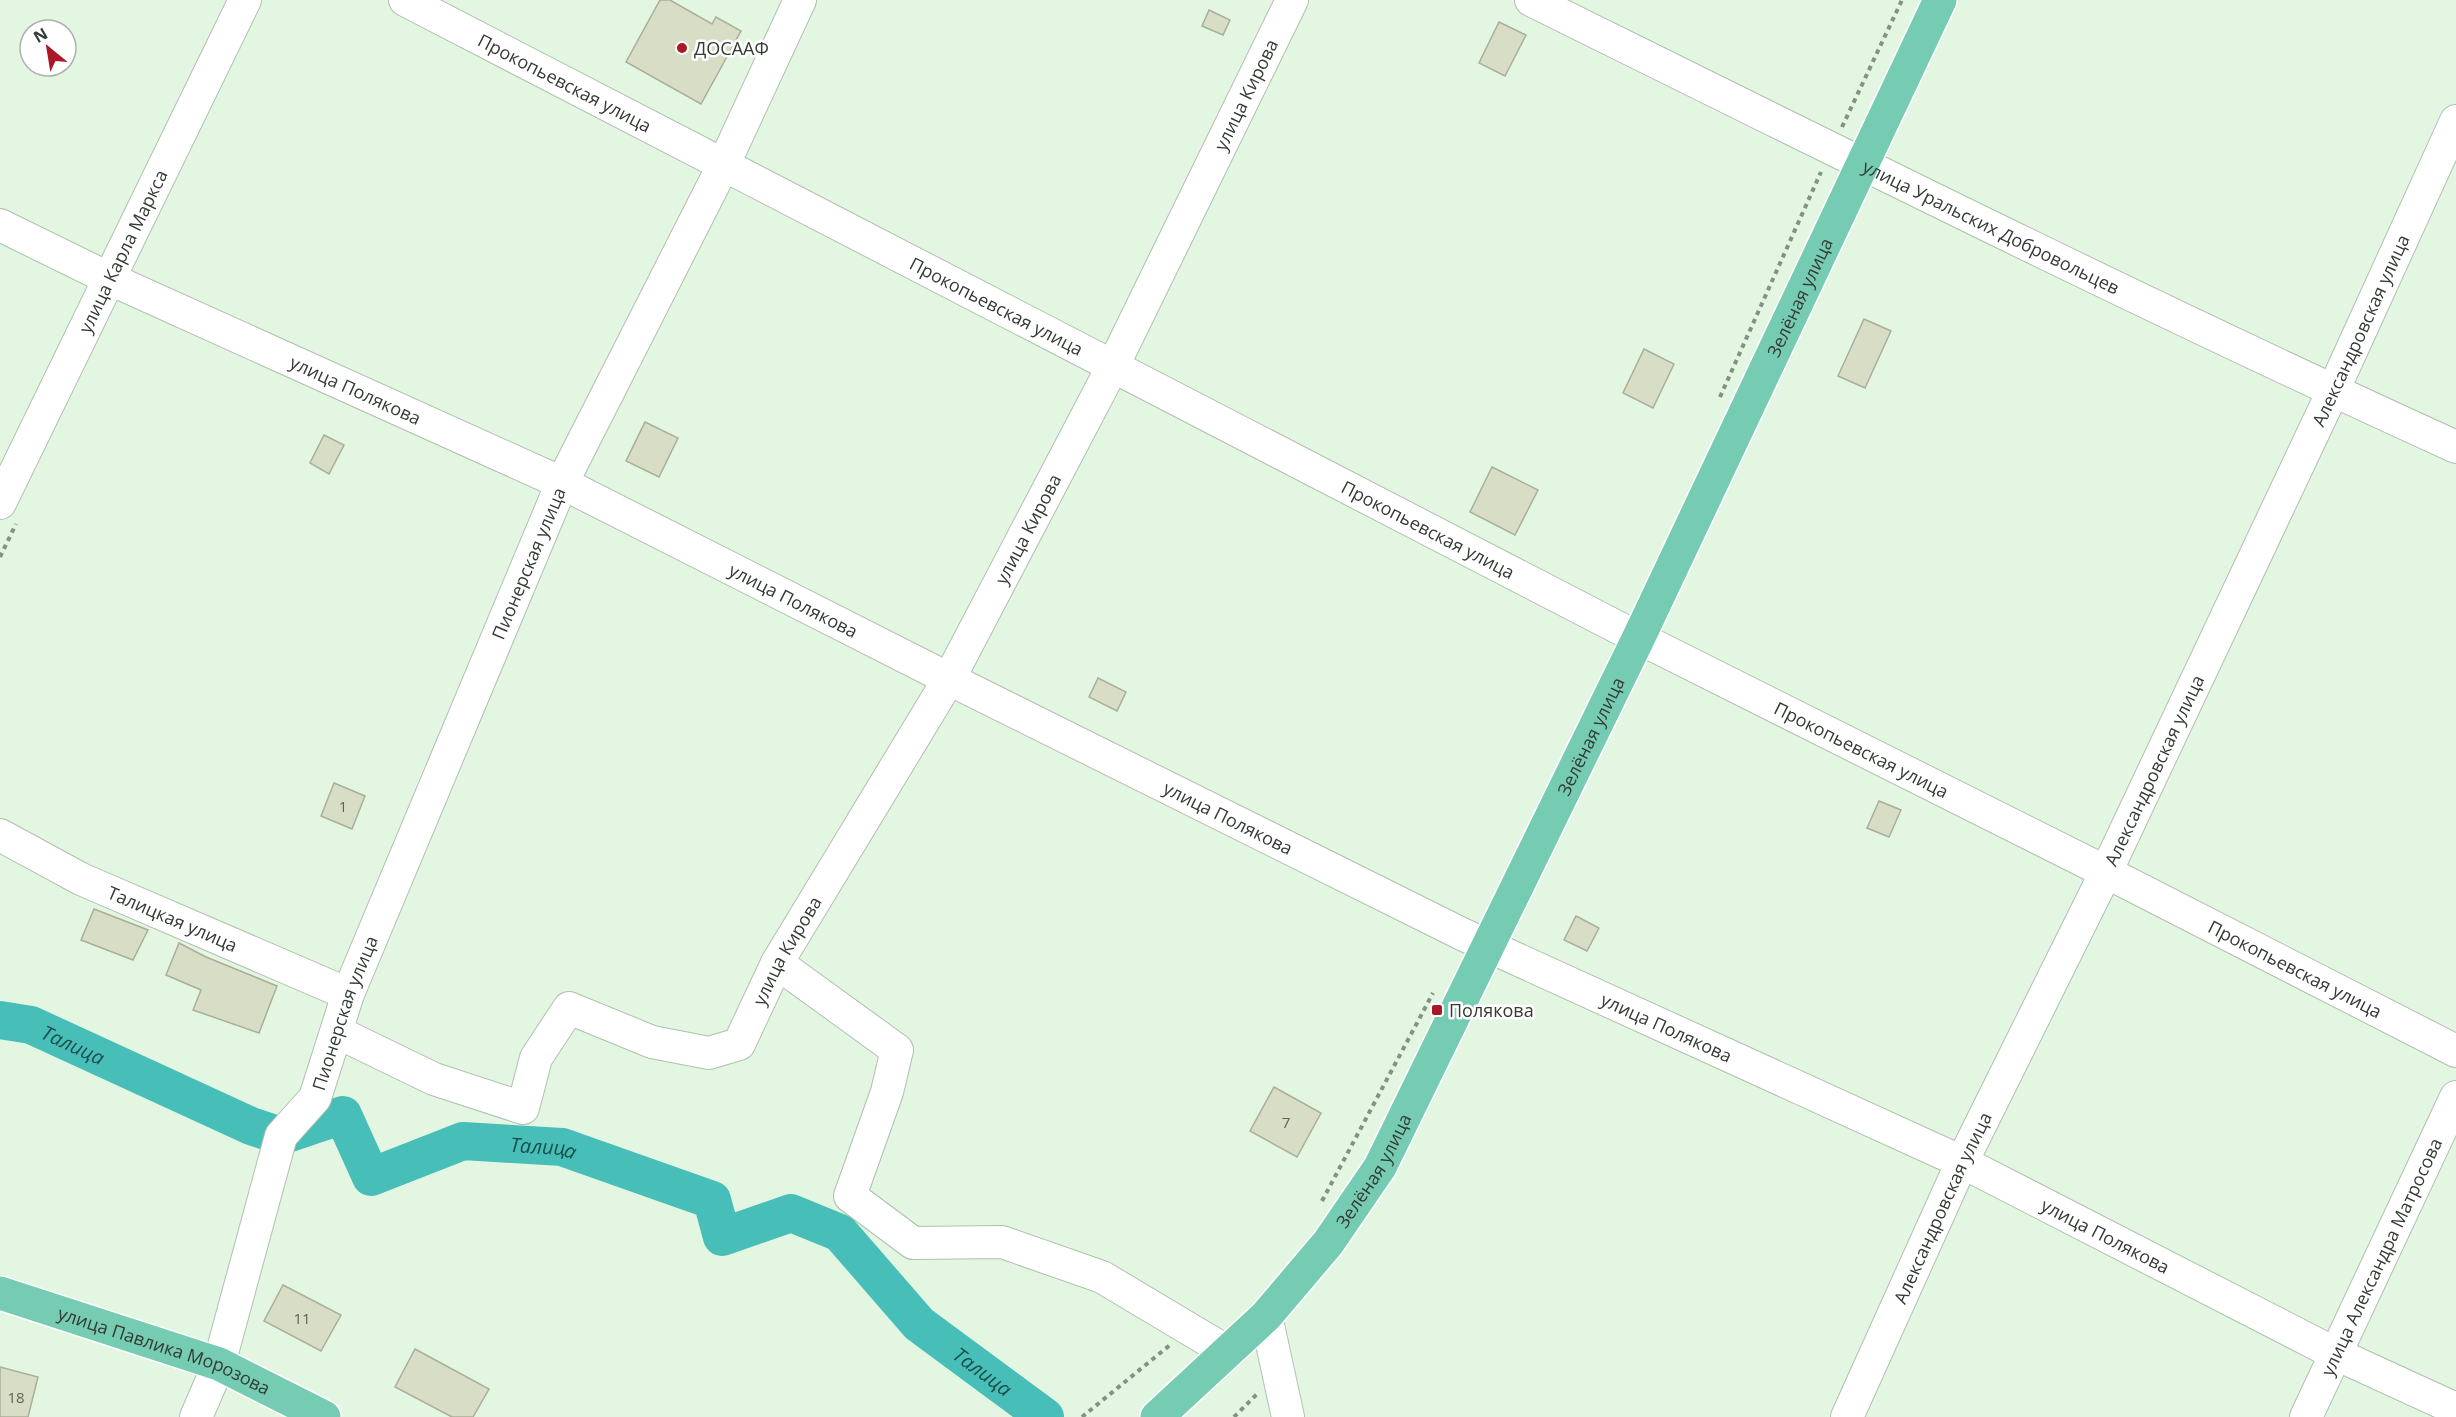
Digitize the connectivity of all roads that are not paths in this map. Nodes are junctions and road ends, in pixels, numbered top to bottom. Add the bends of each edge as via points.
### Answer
1 (245, 0) edge
2 (405, 0) edge
3 (800, 0) edge
4 (1292, 0) edge
5 (1531, 0) edge
6 (1940, 0) edge
7 (2456, 121) edge
8 (1861, 163) junction
9 (723, 166) junction
10 (0, 225) edge
11 (110, 279) junction
12 (1113, 366) junction
13 (2333, 391) junction
14 (2456, 447) edge
15 (562, 483) junction
16 (0, 503) edge
17 (1639, 637) junction
18 (949, 679) junction
19 (0, 835) edge
20 (2106, 872) junction
21 (1489, 946) junction
22 (777, 963) junction
23 (348, 994) junction
24 (337, 1032) junction
25 (2456, 1051) edge
26 (2456, 1097) edge
27 (1962, 1162) junction
28 (0, 1293) edge
29 (1266, 1316) junction
30 (1226, 1351) junction
31 (2336, 1354) junction
32 (219, 1364) junction
33 (2456, 1409) edge
34 (1160, 1414) edge
35 (196, 1417) edge
36 (324, 1417) edge
37 (1288, 1417) edge
38 (1847, 1417) edge
39 (2306, 1417) edge

1 - 11 street, улица Карла Маркса
2 - 9 street, Прокопьевская улица
3 - 9 street, Пионерская улица
4 - 12 street, улица Кирова
5 - 8 street, улица Уральских Добровольцев
6 - 8 main road, Зелёная улица
7 - 13 street, Александровская улица
8 - 13 street, улица Уральских Добровольцев
8 - 17 main road, Зелёная улица
9 - 12 street, Прокопьевская улица
9 - 15 street, Пионерская улица
10 - 11 street, улица Полякова
11 - 15 street, улица Полякова
11 - 16 street, улица Карла Маркса
12 - 17 street, Прокопьевская улица
12 - 18 street, улица Кирова
13 - 14 street, улица Уральских Добровольцев
13 - 20 street, Александровская улица
15 - 18 street, улица Полякова
15 - 23 street, Пионерская улица
17 - 20 street, Прокопьевская улица
17 - 21 main road, Зелёная улица
18 - 21 street, улица Полякова
18 - 22 street, улица Кирова
19 - 23 street, Талицкая улица via 81,879
20 - 25 street, Прокопьевская улица
20 - 27 street, Александровская улица
21 - 27 street, улица Полякова
21 - 29 main road, Зелёная улица via 1380,1167 1328,1243
22 - 24 street, улица Кирова via 739,1044 709,1053 652,1042 569,1008 536,1058 523,1108 434,1079
22 - 30 street via 897,1050 850,1196 913,1243 1002,1242 1102,1277
23 - 24 street, Пионерская улица
24 - 32 street, Пионерская улица via 315,1098 281,1136
26 - 31 street, улица Александра Матросова
27 - 31 street, улица Полякова
27 - 38 street, Александровская улица
28 - 32 main road, улица Павлика Морозова
29 - 30 main road, Зелёная улица
29 - 37 street
30 - 34 main road, Зелёная улица
31 - 33 street, улица Полякова
31 - 39 street, улица Александра Матросова
32 - 35 street
32 - 36 main road, улица Павлика Морозова

